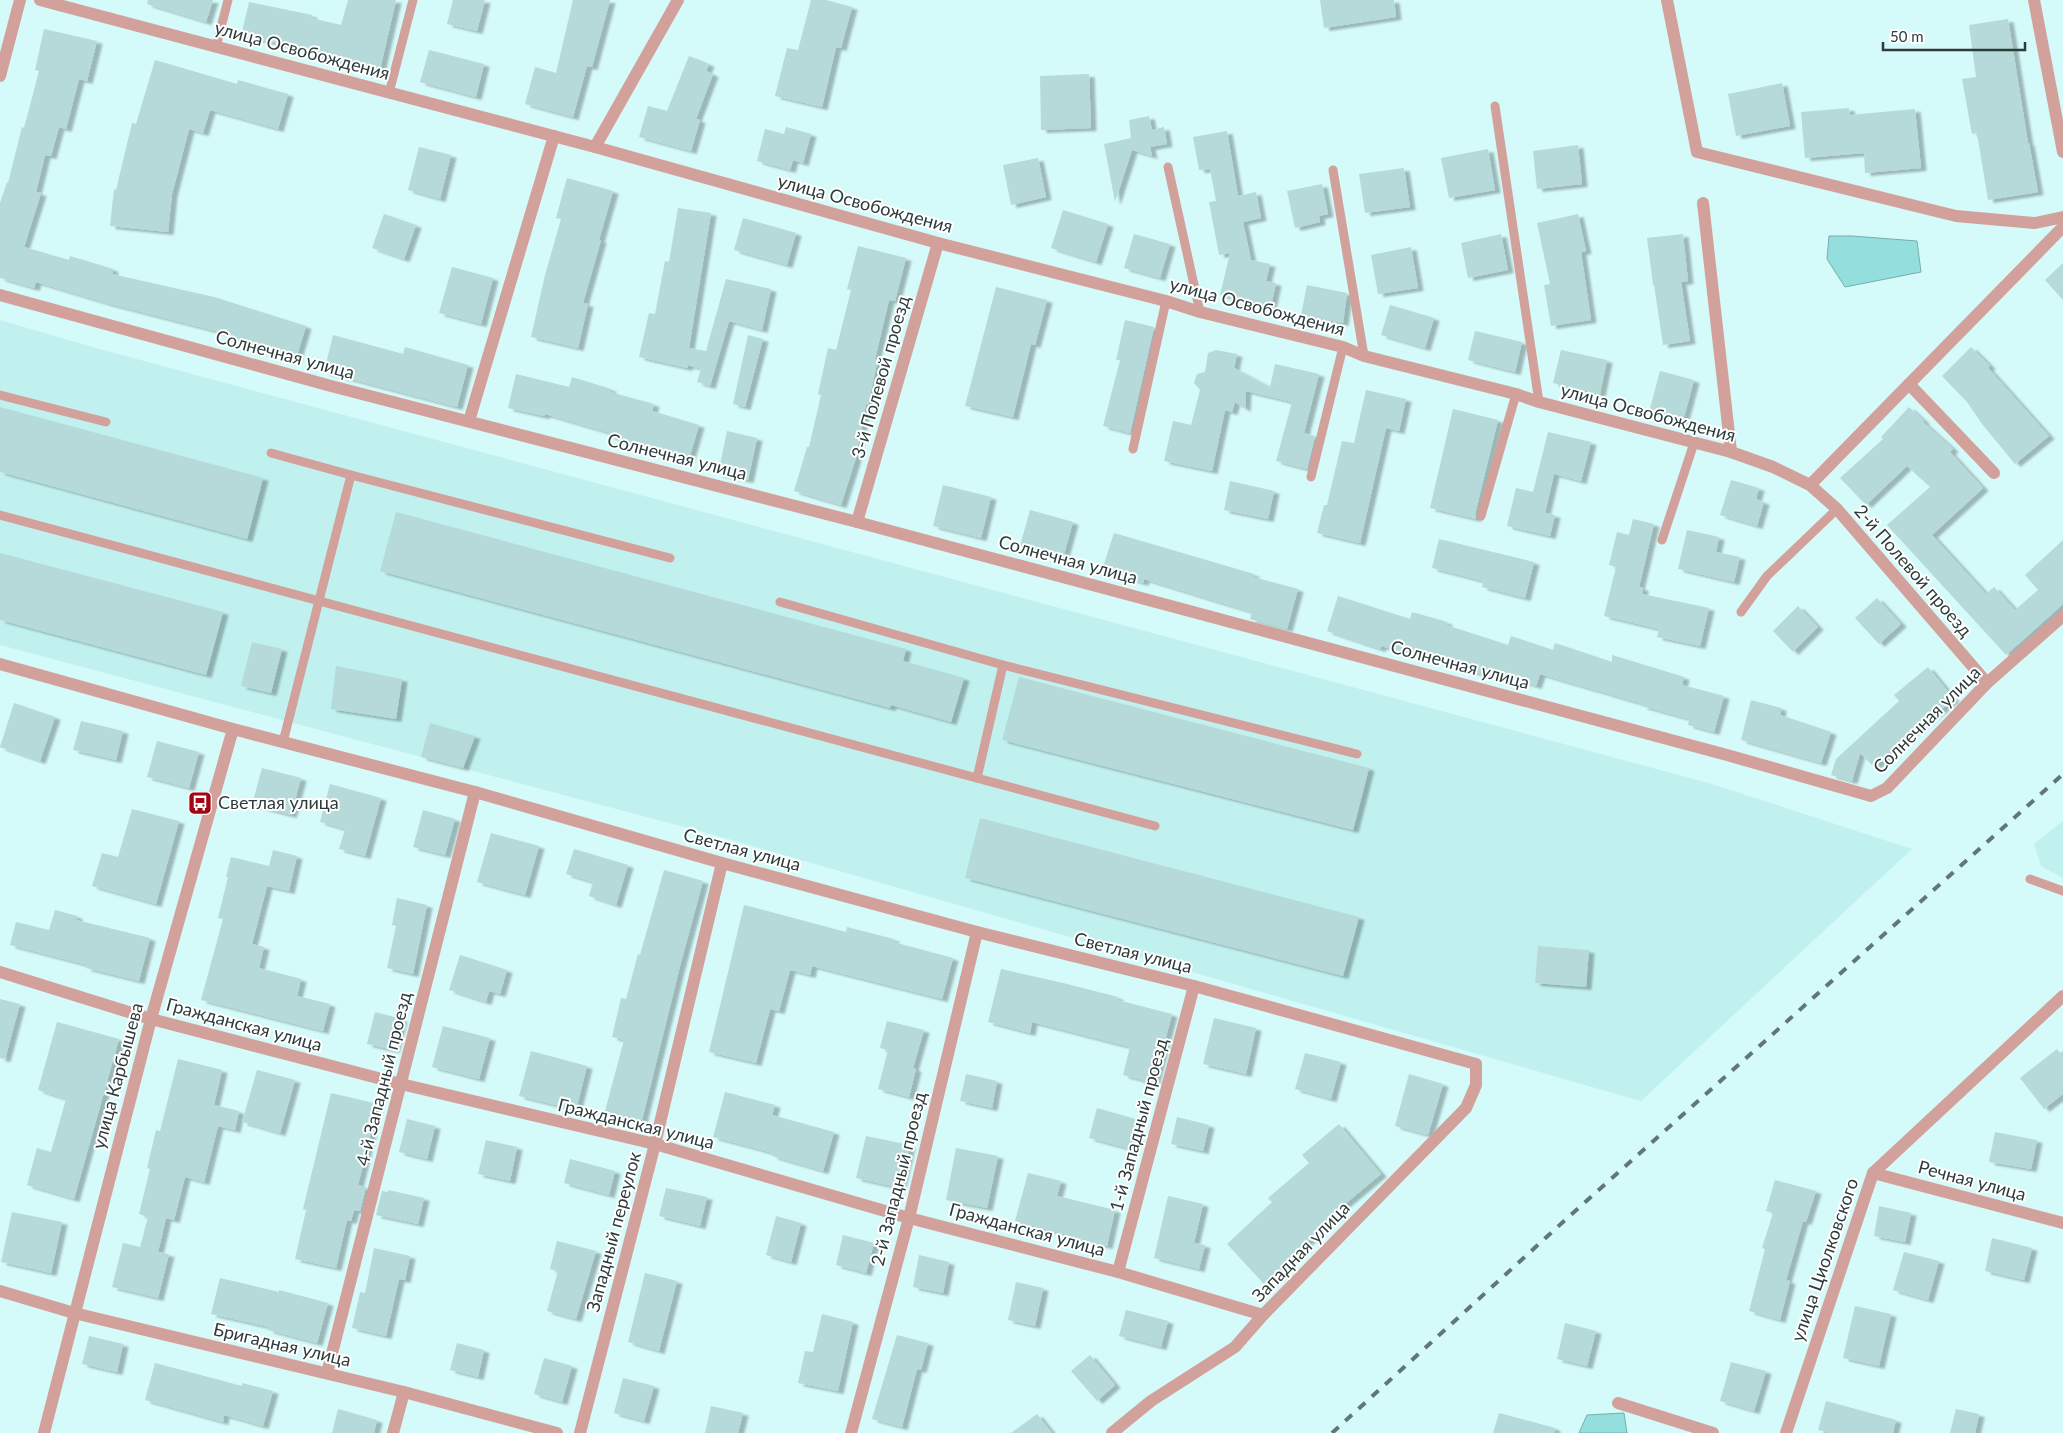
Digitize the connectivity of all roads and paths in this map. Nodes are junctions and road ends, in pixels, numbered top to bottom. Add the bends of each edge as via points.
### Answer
1 (20, 0) edge
2 (40, 0) edge
3 (228, 0) edge
4 (413, 0) edge
5 (678, 0) edge
6 (1667, 0) edge
7 (2034, 0) edge
8 (216, 47) junction
9 (0, 76) edge
10 (389, 92) junction
11 (1495, 106) dead end
12 (554, 136) junction
13 (595, 147) junction
14 (2063, 152) edge
15 (1168, 167) dead end
16 (1333, 170) dead end
17 (1703, 203) dead end
18 (2063, 217) edge
19 (2063, 227) edge
20 (938, 243) junction
21 (0, 295) edge
22 (1166, 301) junction
23 (1200, 312) junction
24 (1342, 347) junction
25 (1364, 356) junction
26 (1909, 384) junction
27 (1516, 394) junction
28 (0, 395) edge
29 (1539, 402) junction
30 (468, 421) junction
31 (106, 422) dead end
32 (1694, 443) junction
33 (1133, 449) dead end
34 (1731, 452) junction
35 (271, 453) dead end
36 (1994, 473) dead end
37 (351, 475) junction
38 (1311, 478) dead end
39 (1810, 485) junction
40 (1837, 509) junction
41 (0, 515) edge
42 (1482, 516) dead end
43 (857, 522) junction
44 (1662, 540) dead end
45 (670, 558) dead end
46 (319, 602) junction
47 (780, 602) dead end
48 (1741, 612) dead end
49 (2063, 616) edge
50 (0, 664) edge
51 (1003, 665) junction
52 (1987, 683) junction
53 (233, 729) junction
54 (283, 742) junction
55 (1357, 754) dead end
56 (977, 778) junction
57 (475, 792) junction
58 (1156, 826) dead end
59 (722, 863) junction
60 (2030, 880) dead end
61 (2063, 891) edge
62 (977, 932) junction
63 (0, 972) edge
64 (1194, 986) junction
65 (2063, 996) edge
66 (151, 1020) junction
67 (1476, 1064) joint
68 (401, 1084) junction
69 (655, 1144) junction
70 (1873, 1173) junction
71 (909, 1218) junction
72 (2063, 1223) edge
73 (1118, 1272) junction
74 (0, 1291) edge
75 (74, 1313) junction
76 (1263, 1315) junction
77 (327, 1373) junction
78 (404, 1392) junction
79 (1618, 1403) dead end
80 (44, 1433) edge
81 (393, 1433) edge
82 (557, 1433) edge
83 (580, 1433) edge
84 (851, 1433) edge
85 (1112, 1433) edge
86 (1713, 1433) edge
87 (1786, 1433) edge

1 - 9 street
2 - 8 street, улица Освобождения
3 - 8 lane
4 - 10 lane
5 - 13 street
6 - 18 street via 1697,152 1956,216 2035,223
7 - 14 street
8 - 10 street, улица Освобождения
10 - 12 street, улица Освобождения
11 - 29 lane
12 - 13 street, улица Освобождения
12 - 30 street
13 - 20 street, улица Освобождения
15 - 23 lane
16 - 25 lane
17 - 34 street
19 - 26 street
20 - 22 street, улица Освобождения
20 - 43 street, 3-й Полевой проезд
21 - 30 street, Солнечная улица
22 - 23 street, улица Освобождения
22 - 33 lane
23 - 24 street, улица Освобождения
24 - 25 street, улица Освобождения
24 - 38 lane
25 - 27 street, улица Освобождения
26 - 36 street
26 - 39 street
27 - 29 street, улица Освобождения
27 - 42 lane
28 - 31 lane
29 - 32 street, улица Освобождения
30 - 43 street, Солнечная улица
32 - 34 street, улица Освобождения
32 - 44 lane
34 - 39 street, улица Освобождения
35 - 37 lane
37 - 45 lane
37 - 46 lane
39 - 40 street, 2-й Полевой проезд
40 - 48 lane via 1767,576
40 - 52 street, 2-й Полевой проезд
41 - 46 lane
43 - 52 street, Солнечная улица via 1727,754 1871,796 1887,788
46 - 54 lane
46 - 56 lane
47 - 51 lane
49 - 52 street, Солнечная улица
50 - 53 street, Светлая улица
51 - 55 lane
51 - 56 lane
53 - 54 street, Светлая улица
53 - 66 street, улица Карбышева
54 - 57 street, Светлая улица
56 - 58 lane
57 - 59 street, Светлая улица
57 - 68 street, 4-й Западный проезд
59 - 62 street, Светлая улица
59 - 69 street, Западный переулок
60 - 61 lane
62 - 64 street, Светлая улица
62 - 71 street, 2-й Западный проезд
63 - 66 street, Гражданская улица
64 - 67 street, Светлая улица
64 - 73 street, 1-й Западный проезд
65 - 70 street, улица Циолковского
66 - 68 street, Гражданская улица
66 - 75 street, улица Карбышева
67 - 76 street, Западная улица via 1476,1085 1466,1108
68 - 69 street, Гражданская улица
68 - 77 street, 4-й Западный проезд
69 - 71 street, Гражданская улица
69 - 83 street, Западный переулок
70 - 72 street, Речная улица
70 - 87 street, улица Циолковского
71 - 73 street, Гражданская улица
71 - 84 street, 2-й Западный проезд
73 - 76 street, Гражданская улица
74 - 75 street, Бригадная улица
75 - 77 street, Бригадная улица
75 - 80 street, улица Карбышева
76 - 85 street, Западная улица via 1235,1347 1151,1401
77 - 78 street, Бригадная улица
78 - 81 street
78 - 82 street, Бригадная улица
79 - 86 street

